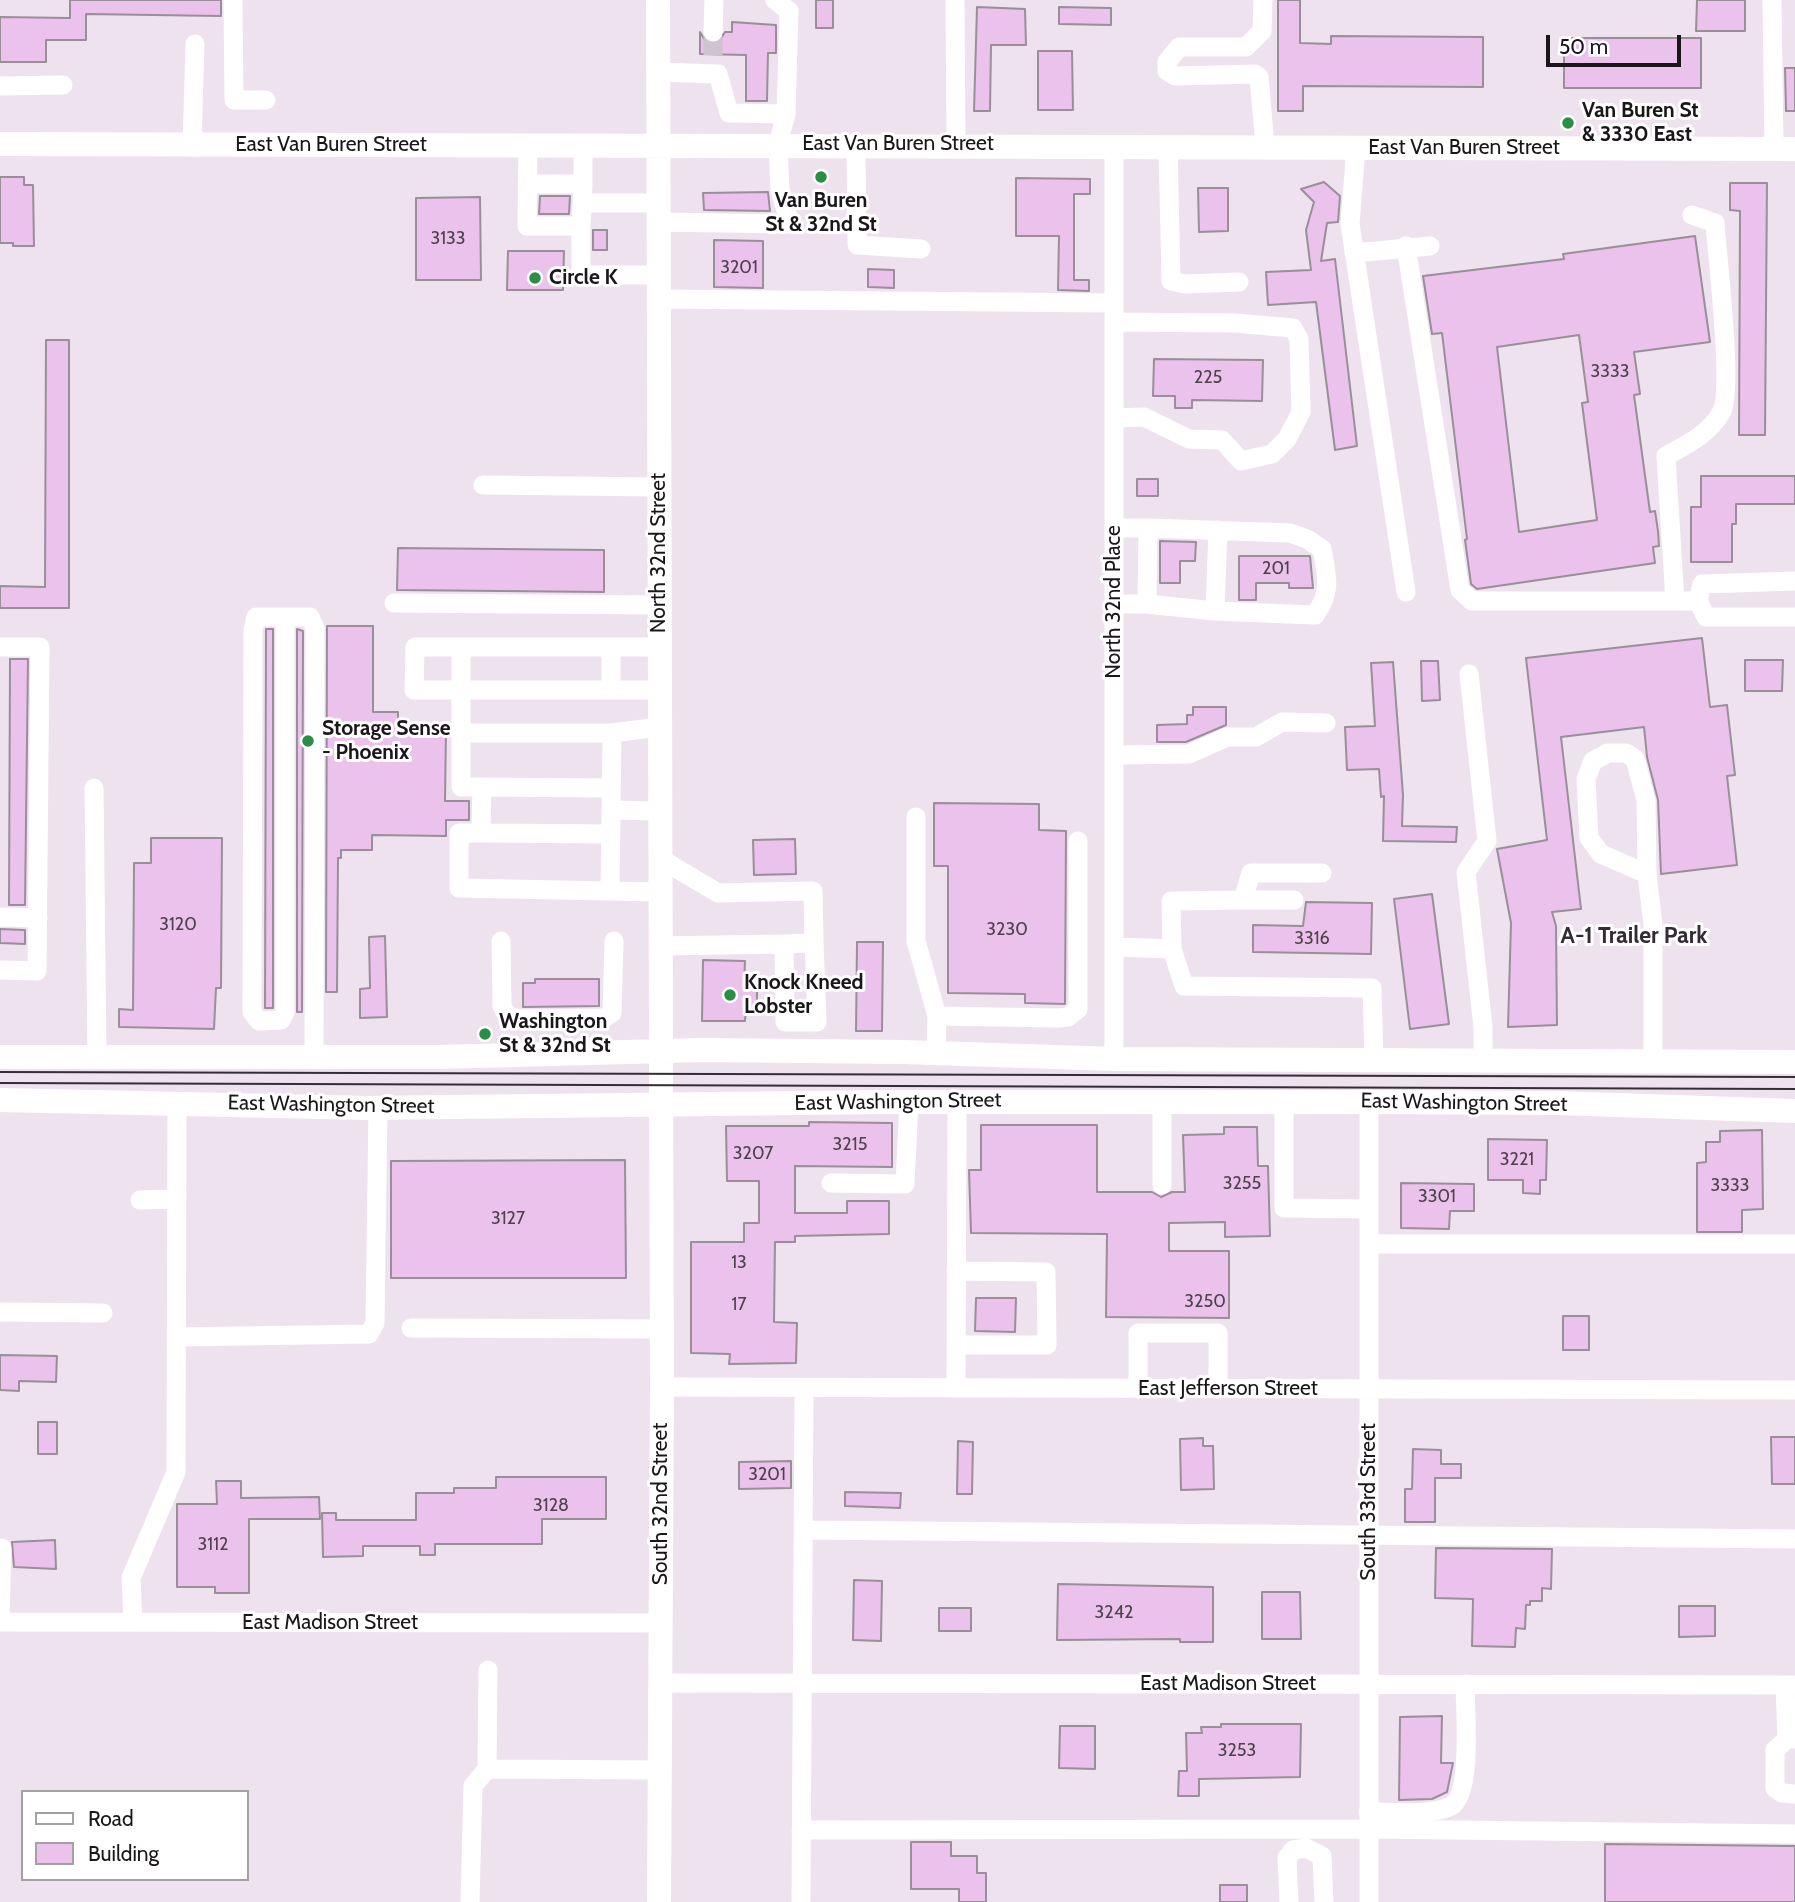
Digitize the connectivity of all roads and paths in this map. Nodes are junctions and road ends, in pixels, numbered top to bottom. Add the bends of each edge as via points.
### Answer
1 (233, 0) edge
2 (659, 0) edge
3 (714, 0) edge
4 (775, 0) edge
5 (956, 0) edge
6 (1263, 0) edge
7 (1772, 0) edge
8 (713, 32) tunnel mouth
9 (195, 44) dead end
10 (658, 72) junction
11 (62, 85) dead end
12 (0, 86) edge
13 (266, 100) dead end
14 (786, 114) junction
15 (0, 144) edge
16 (778, 144) junction
17 (856, 144) junction
18 (192, 145) junction
19 (528, 145) junction
20 (583, 145) junction
21 (658, 145) junction
22 (956, 145) junction
23 (1114, 146) junction
24 (1168, 146) junction
25 (1265, 146) junction
26 (1356, 147) junction
27 (1784, 149) edge
28 (527, 184) junction
29 (583, 193) junction
30 (658, 212) junction
31 (1692, 215) dead end
32 (581, 226) junction
33 (1406, 246) junction
34 (1430, 246) dead end
35 (920, 249) dead end
36 (1354, 253) junction
37 (1239, 282) dead end
38 (659, 287) junction
39 (1114, 312) junction
40 (1114, 418) junction
41 (483, 485) dead end
42 (659, 487) junction
43 (1114, 528) junction
44 (1147, 528) junction
45 (1218, 530) junction
46 (1795, 581) edge
47 (1406, 592) dead end
48 (1675, 601) junction
49 (1698, 601) junction
50 (394, 603) dead end
51 (1114, 604) junction
52 (1147, 604) junction
53 (659, 605) junction
54 (1215, 611) junction
55 (285, 617) junction
56 (1795, 617) edge
57 (0, 647) edge
58 (611, 647) junction
59 (659, 647) junction
60 (461, 648) junction
61 (1469, 674) dead end
62 (461, 690) junction
63 (611, 690) junction
64 (659, 690) junction
65 (1326, 723) dead end
66 (659, 727) junction
67 (461, 733) junction
68 (612, 733) junction
69 (1114, 755) junction
70 (482, 787) junction
71 (94, 788) dead end
72 (611, 788) junction
73 (611, 810) junction
74 (659, 811) junction
75 (916, 817) dead end
76 (481, 833) junction
77 (611, 834) junction
78 (1078, 841) dead end
79 (659, 858) junction
80 (1322, 873) dead end
81 (1647, 874) junction
82 (610, 891) junction
83 (659, 892) junction
84 (1243, 901) junction
85 (1294, 901) dead end
86 (0, 917) edge
87 (38, 918) junction
88 (501, 941) dead end
89 (614, 941) dead end
90 (814, 943) junction
91 (784, 944) junction
92 (660, 946) junction
93 (1114, 947) junction
94 (1172, 949) junction
95 (0, 970) edge
96 (937, 1016) junction
97 (660, 1052) junction
98 (936, 1053) junction
99 (0, 1057) edge
100 (97, 1057) junction
101 (314, 1057) junction
102 (1114, 1059) junction
103 (1374, 1061) junction
104 (1483, 1061) junction
105 (1653, 1062) junction
106 (1795, 1062) edge
107 (0, 1100) edge
108 (957, 1101) junction
109 (1284, 1101) junction
110 (177, 1102) junction
111 (909, 1102) junction
112 (1162, 1102) junction
113 (1369, 1102) junction
114 (661, 1106) junction
115 (378, 1108) junction
116 (1795, 1111) edge
117 (831, 1183) dead end
118 (1162, 1185) dead end
119 (177, 1199) junction
120 (140, 1200) dead end
121 (1369, 1209) junction
122 (1369, 1244) junction
123 (1795, 1244) edge
124 (956, 1271) junction
125 (0, 1312) edge
126 (103, 1312) dead end
127 (411, 1328) dead end
128 (662, 1329) junction
129 (177, 1337) junction
130 (956, 1345) junction
131 (662, 1387) junction
132 (804, 1388) junction
133 (956, 1388) junction
134 (1138, 1389) junction
135 (1218, 1389) junction
136 (1370, 1390) junction
137 (1795, 1390) edge
138 (803, 1530) junction
139 (1369, 1537) junction
140 (1795, 1539) edge
141 (2, 1548) dead end
142 (0, 1614) edge
143 (0, 1622) edge
144 (133, 1622) junction
145 (660, 1623) junction
146 (488, 1670) dead end
147 (661, 1683) junction
148 (801, 1683) junction
149 (1369, 1685) junction
150 (1465, 1685) junction
151 (1790, 1685) edge
152 (1791, 1739) edge
153 (487, 1769) junction
154 (660, 1770) junction
155 (1795, 1794) edge
156 (1369, 1820) junction
157 (801, 1830) junction
158 (1795, 1834) edge
159 (470, 1902) edge
160 (660, 1902) edge
161 (800, 1902) edge
162 (1289, 1902) edge
163 (1324, 1902) edge
164 (1369, 1902) edge

1 - 13 street via 234,100
2 - 10 main road, North 32nd Street
3 - 8 street
4 - 14 street via 789,11
5 - 22 street
6 - 25 street via 1262,32 1246,47 1179,47 1167,62 1167,71 1175,76 1259,77
7 - 27 street
9 - 18 street
10 - 14 street via 714,64 729,113
10 - 21 main road, North 32nd Street
11 - 12 street
14 - 16 street
15 - 18 main road, East Van Buren Street
16 - 17 main road, East Van Buren Street
16 - 21 main road, East Van Buren Street
16 - 30 street via 780,190 790,224
17 - 22 main road, East Van Buren Street
17 - 35 street via 857,245
18 - 19 main road, East Van Buren Street
19 - 20 main road, East Van Buren Street
19 - 28 street
20 - 21 main road, East Van Buren Street
20 - 29 street
21 - 30 main road, North 32nd Street
22 - 23 main road, East Van Buren Street
23 - 24 main road, East Van Buren Street
23 - 39 street, North 32nd Place
24 - 25 main road, East Van Buren Street
24 - 37 street via 1171,281
25 - 26 main road, East Van Buren Street
26 - 27 main road, East Van Buren Street
26 - 36 street via 1350,224
28 - 29 street
28 - 32 street via 527,226
29 - 30 street
29 - 32 street
30 - 38 main road, North 32nd Street
31 - 48 street via 1715,223 1725,378 1723,411 1707,433 1666,456
32 - 38 street via 581,275
33 - 34 street
33 - 36 street
33 - 48 street via 1460,590 1472,601
36 - 47 street
38 - 39 street
38 - 42 main road, North 32nd Street
39 - 40 street, North 32nd Place
39 - 40 street via 1293,328 1299,339 1301,412 1287,439 1272,454 1241,461 1222,440 1189,439 1144,417
40 - 43 street, North 32nd Place
41 - 42 street
42 - 53 main road, North 32nd Street
43 - 44 street
43 - 51 street, North 32nd Place
44 - 45 street
44 - 52 street
45 - 54 street
45 - 54 street via 1290,533 1307,539 1322,549 1326,600 1315,615
46 - 49 street via 1702,584
48 - 49 street
49 - 56 street via 1706,617
50 - 53 street
51 - 52 street
51 - 69 street, North 32nd Place
52 - 54 street
53 - 59 main road, North 32nd Street
55 - 55 street via 256,617 253,630 251,1012 259,1021 281,1020 285,1012
55 - 101 street via 310,617 315,628
57 - 87 street via 40,648
58 - 59 street
58 - 60 street
58 - 63 street
59 - 64 main road, North 32nd Street
60 - 62 street
60 - 62 street via 415,647 414,690
61 - 104 street via 1487,841 1466,872
62 - 63 street
62 - 67 street
63 - 64 street
64 - 66 main road, North 32nd Street
65 - 69 street via 1282,722 1256,737 1227,737 1189,754
66 - 68 street
66 - 74 main road, North 32nd Street
67 - 68 street
67 - 70 street via 461,787
68 - 72 street
69 - 93 street, North 32nd Place
70 - 72 street
70 - 76 street
71 - 100 street
72 - 73 street
73 - 74 street
73 - 77 street
74 - 79 main road, North 32nd Street
75 - 96 street via 916,941
76 - 77 street
76 - 82 street via 459,833 459,888
77 - 82 street
78 - 96 street via 1078,1009 1057,1018
79 - 83 main road, North 32nd Street
79 - 90 street via 718,893 813,891
80 - 84 street via 1251,873
81 - 81 street via 1601,854 1589,838 1586,779 1593,761 1608,752 1626,752 1635,760 1646,800
81 - 105 street via 1653,925
82 - 83 street
83 - 92 main road, North 32nd Street
84 - 85 street
84 - 94 street via 1171,901
86 - 87 street
87 - 95 street via 37,971
88 - 89 street via 502,1006 507,1015 518,1019 604,1018 611,1013
90 - 91 street
90 - 91 street via 817,1022 785,1022
91 - 92 street
92 - 97 main road, North 32nd Street
93 - 94 street
93 - 102 street, North 32nd Place
94 - 103 street via 1184,986 1372,988
96 - 98 street
97 - 98 main road, East Washington Street
97 - 101 main road, East Washington Street
97 - 114 main road, North 32nd Street
98 - 102 main road, East Washington Street
99 - 100 main road, East Washington Street
100 - 101 main road, East Washington Street
102 - 103 main road, East Washington Street
103 - 104 main road, East Washington Street
104 - 105 main road, East Washington Street
105 - 106 main road, East Washington Street
107 - 110 main road, East Washington Street
108 - 111 main road, East Washington Street
108 - 112 main road, East Washington Street
108 - 124 street
109 - 112 main road, East Washington Street
109 - 113 main road, East Washington Street
109 - 121 street via 1284,1208
110 - 115 main road, East Washington Street
110 - 119 street
111 - 114 main road, East Washington Street
111 - 117 street via 905,1184
112 - 118 street
113 - 116 main road, East Washington Street
113 - 121 street, South 33rd Street
114 - 115 main road, East Washington Street
114 - 128 main road, South 32nd Street
115 - 129 street via 375,1323 369,1334
119 - 120 street
119 - 129 street
121 - 122 street, South 33rd Street
122 - 123 street
122 - 136 street, South 33rd Street
124 - 130 street
124 - 130 street via 1046,1272 1046,1345
125 - 126 street
127 - 128 street
128 - 131 main road, South 32nd Street
129 - 144 street via 176,1472 131,1578
130 - 133 street
131 - 132 street, East Jefferson Street
131 - 145 main road, South 32nd Street
132 - 133 street, East Jefferson Street
132 - 138 street
133 - 134 street, East Jefferson Street
134 - 135 street, East Jefferson Street
134 - 135 street via 1138,1333 1218,1333
135 - 136 street, East Jefferson Street
136 - 137 street, East Jefferson Street
136 - 139 street, South 33rd Street
138 - 139 street
138 - 148 street
139 - 140 street
139 - 149 street, South 33rd Street
141 - 142 street
143 - 144 street, East Madison Street
144 - 145 street, East Madison Street
145 - 147 main road, South 32nd Street
146 - 153 street
147 - 148 street, East Madison Street
147 - 154 main road, South 32nd Street
148 - 149 street, East Madison Street
148 - 157 street
149 - 150 street, East Madison Street
149 - 156 street, South 33rd Street
150 - 151 street, East Madison Street
150 - 156 street via 1463,1793 1458,1801 1440,1810
151 - 152 street
152 - 155 street via 1775,1750 1775,1788
153 - 154 street
153 - 159 street via 473,1786
154 - 160 main road, South 32nd Street
156 - 157 street
156 - 158 street
156 - 164 street, South 33rd Street
157 - 161 street
162 - 163 street via 1289,1854 1306,1848 1322,1856

